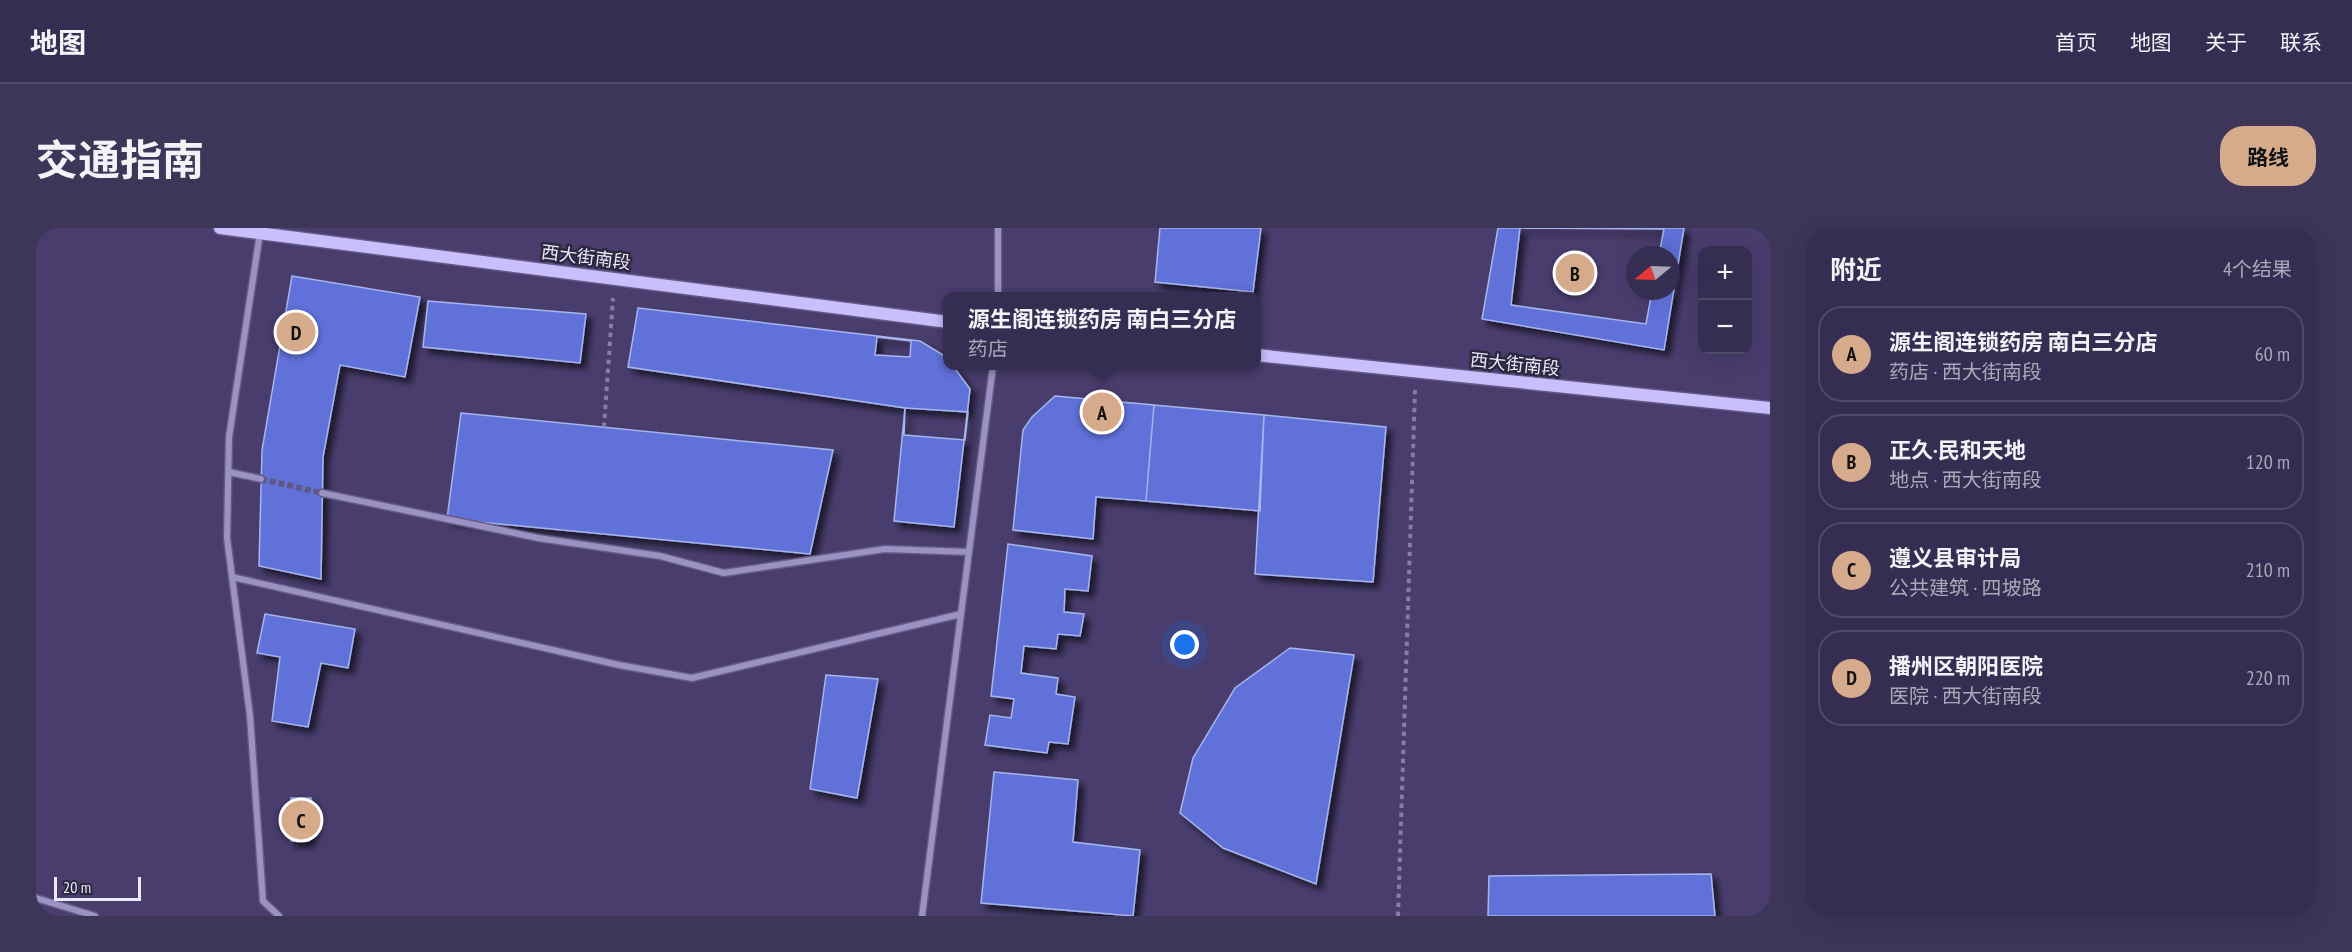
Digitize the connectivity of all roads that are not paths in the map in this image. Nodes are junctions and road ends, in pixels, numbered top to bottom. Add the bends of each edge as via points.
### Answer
1 (220, 228) edge
2 (998, 228) edge
3 (260, 232) junction
4 (998, 292) edge
5 (943, 321) edge
6 (1261, 355) edge
7 (992, 370) edge
8 (1770, 408) edge
9 (229, 472) junction
10 (261, 479) tunnel mouth
11 (322, 493) tunnel mouth
12 (969, 552) junction
13 (232, 576) junction
14 (961, 614) junction
15 (36, 898) edge
16 (95, 916) edge
17 (279, 916) edge
18 (922, 916) edge

1 - 3 main road, 西大街南段
2 - 4 street
3 - 5 main road, 西大街南段
3 - 9 street via 229,437
6 - 8 main road, 西大街南段
7 - 12 street
9 - 10 street
9 - 13 street via 227,538
11 - 12 street via 538,538 660,556 724,573 885,549
12 - 14 street
13 - 14 street via 619,665 692,678
13 - 17 street via 250,716 263,902
14 - 18 street
15 - 16 street

